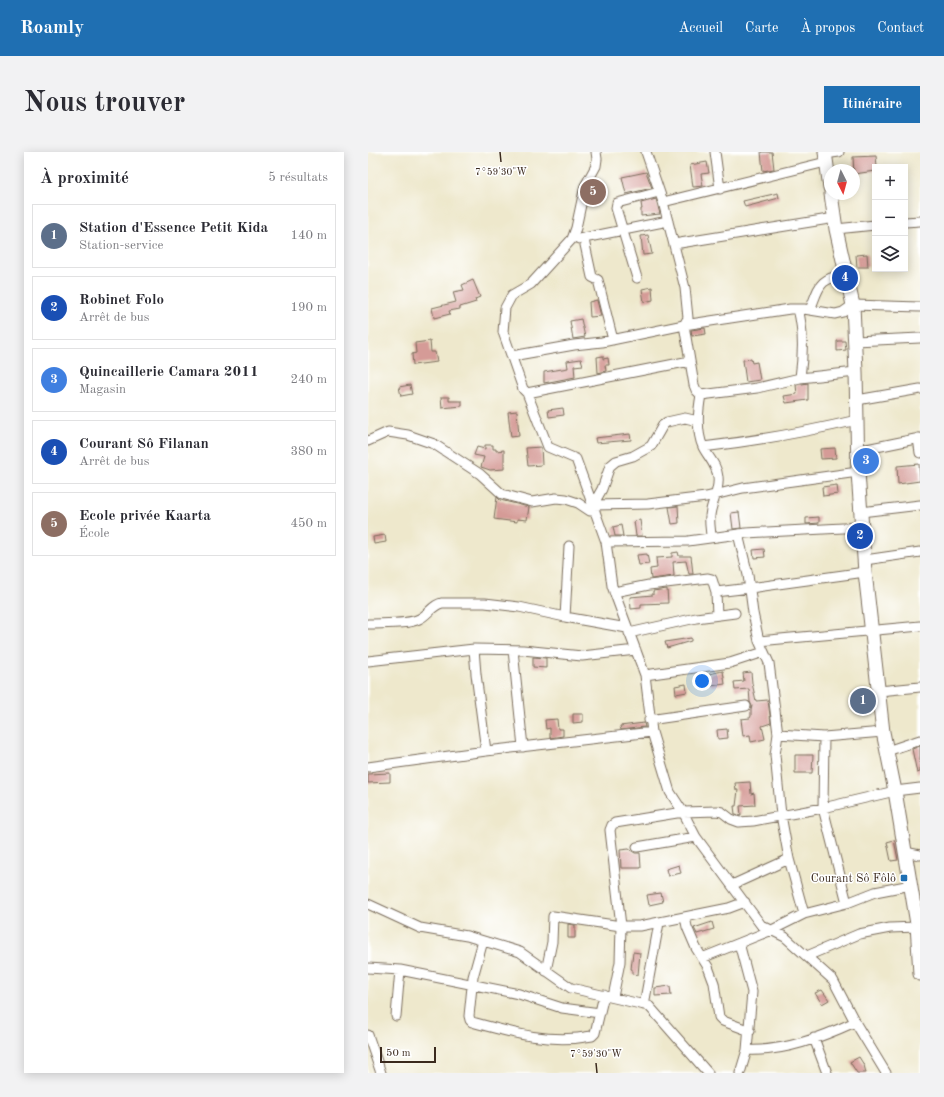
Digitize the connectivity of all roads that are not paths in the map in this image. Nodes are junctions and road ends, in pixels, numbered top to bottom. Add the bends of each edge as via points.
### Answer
1 (596, 152) edge
2 (646, 152) edge
3 (715, 152) edge
4 (839, 152) edge
5 (826, 156) edge
6 (720, 189) junction
7 (659, 192) junction
8 (832, 200) edge
9 (663, 202) junction
10 (668, 221) junction
11 (920, 221) edge
12 (908, 222) edge
13 (835, 223) junction
14 (872, 225) edge
15 (623, 231) junction
16 (572, 239) junction
17 (584, 240) junction
18 (674, 244) junction
19 (847, 274) junction
20 (637, 278) dead end
21 (853, 305) junction
22 (920, 307) edge
23 (798, 309) junction
24 (810, 310) junction
25 (684, 325) junction
26 (920, 338) edge
27 (613, 340) junction
28 (855, 341) junction
29 (512, 356) junction
30 (690, 361) junction
31 (856, 372) junction
32 (800, 378) junction
33 (920, 389) edge
34 (528, 393) junction
35 (701, 395) junction
36 (857, 400) junction
37 (857, 420) junction
38 (698, 421) junction
39 (919, 438) edge
40 (368, 441) edge
41 (703, 447) junction
42 (857, 450) junction
43 (920, 453) edge
44 (858, 472) junction
45 (717, 494) junction
46 (920, 505) edge
47 (594, 508) junction
48 (861, 512) junction
49 (862, 527) junction
50 (738, 534) junction
51 (711, 538) junction
52 (606, 542) junction
53 (569, 546) dead end
54 (920, 552) edge
55 (865, 566) junction
56 (750, 588) junction
57 (614, 592) junction
58 (716, 592) junction
59 (735, 613) dead end
60 (717, 615) junction
61 (565, 617) junction
62 (368, 624) edge
63 (920, 626) edge
64 (872, 630) junction
65 (628, 631) junction
66 (759, 641) junction
67 (474, 649) junction
68 (513, 650) junction
69 (636, 650) junction
70 (764, 652) junction
71 (368, 661) edge
72 (645, 675) junction
73 (920, 687) edge
74 (879, 690) junction
75 (746, 706) dead end
76 (649, 720) junction
77 (652, 732) junction
78 (883, 732) junction
79 (778, 734) junction
80 (824, 737) junction
81 (920, 740) edge
82 (523, 747) junction
83 (486, 751) junction
84 (887, 751) junction
85 (368, 768) edge
86 (920, 788) edge
87 (895, 791) junction
88 (823, 808) junction
89 (683, 812) junction
90 (781, 815) junction
91 (696, 836) junction
92 (637, 847) dead end
93 (905, 852) junction
94 (920, 855) edge
95 (789, 859) junction
96 (732, 885) junction
97 (911, 885) junction
98 (745, 902) junction
99 (847, 903) junction
100 (368, 904) edge
101 (804, 914) junction
102 (685, 917) junction
103 (659, 923) junction
104 (918, 925) edge
105 (621, 926) junction
106 (772, 930) junction
107 (483, 941) junction
108 (740, 943) junction
109 (806, 956) junction
110 (702, 958) junction
111 (368, 968) edge
112 (400, 970) junction
113 (546, 971) junction
114 (920, 974) edge
115 (472, 984) junction
116 (609, 996) junction
117 (644, 1005) junction
118 (600, 1013) junction
119 (396, 1016) dead end
120 (855, 1022) junction
121 (750, 1031) junction
122 (368, 1035) edge
123 (814, 1038) junction
124 (747, 1050) junction
125 (381, 1073) edge
126 (708, 1073) edge
127 (740, 1073) edge
128 (827, 1073) edge
129 (886, 1073) edge

1 - 16 street via 596,166 585,186
2 - 7 street
3 - 6 street
4 - 5 street
5 - 6 street
6 - 9 street
7 - 9 street
7 - 15 street via 617,203 616,208
8 - 13 street
9 - 10 street
10 - 15 street
10 - 18 street
11 - 12 street
13 - 14 street
13 - 18 street
13 - 19 street
15 - 17 street
15 - 20 street
16 - 17 street
16 - 29 street via 531,284 512,295 505,308 503,332
17 - 27 street via 592,277 598,280
18 - 25 street via 688,307 688,318
19 - 21 street
19 - 24 street via 832,277 822,283
21 - 22 street
21 - 24 street via 835,314
21 - 28 street
23 - 24 street
23 - 25 street
23 - 32 street via 802,336
25 - 27 street
25 - 30 street
26 - 28 street
27 - 29 street via 574,344
28 - 31 street
29 - 34 street via 523,388
30 - 34 street
30 - 35 street via 694,385
31 - 32 street
31 - 36 street
32 - 35 street via 757,388
33 - 36 street
34 - 47 street via 548,447 576,459
35 - 38 street
36 - 37 street
37 - 41 street via 799,433
37 - 42 street
38 - 41 street
38 - 47 street via 685,418 667,422 651,446 610,466
39 - 42 street
39 - 43 street
40 - 47 street via 388,432 408,435 434,444 480,474 502,494 532,502 566,499 590,511
41 - 45 street via 716,467 719,486
42 - 44 street
44 - 45 street
44 - 48 street
45 - 47 street via 648,504
45 - 51 street via 710,516
46 - 48 street
47 - 52 street
48 - 49 street
49 - 50 street
49 - 55 street
50 - 51 street
50 - 56 street
51 - 52 street via 688,541
52 - 57 street
53 - 61 street
54 - 55 street
55 - 56 street
55 - 64 street
56 - 58 street
56 - 66 street
57 - 58 street via 708,578 712,579
57 - 65 street
58 - 60 street
59 - 60 street
60 - 65 street
61 - 62 street via 492,603 442,602 412,622
61 - 65 street
63 - 64 street
64 - 66 street
64 - 74 street
65 - 69 street
66 - 70 street
67 - 68 street
67 - 71 street
67 - 83 street
68 - 69 street via 582,656
68 - 82 street
69 - 72 street
70 - 72 street via 730,663
70 - 79 street via 769,663
72 - 76 street
73 - 74 street
74 - 78 street
75 - 76 street
76 - 77 street
77 - 82 street
77 - 89 street via 670,792
78 - 80 street
78 - 84 street
79 - 80 street
79 - 90 street via 775,755
80 - 88 street
81 - 84 street
82 - 83 street
83 - 85 street
84 - 87 street
86 - 87 street
87 - 88 street
87 - 93 street
88 - 90 street
88 - 99 street
89 - 90 street via 717,810 739,822
89 - 91 street
89 - 105 street via 612,825 610,830
90 - 95 street
91 - 92 street
91 - 96 street
93 - 94 street
93 - 97 street
95 - 96 street
95 - 101 street
96 - 98 street
97 - 99 street via 875,892
97 - 104 street
98 - 102 street
98 - 106 street via 761,925
99 - 101 street
100 - 107 street via 420,928
101 - 106 street
102 - 103 street
102 - 110 street
103 - 105 street
103 - 117 street
104 - 109 street via 859,934
104 - 114 street
105 - 113 street via 553,916 552,942
105 - 116 street via 620,962
106 - 108 street
106 - 109 street via 785,936
107 - 113 street via 520,952
107 - 115 street
108 - 110 street
108 - 121 street via 752,992
109 - 120 street via 833,980
110 - 121 street via 714,983 719,1017
111 - 112 street
112 - 115 street
112 - 119 street
113 - 116 street via 571,988
115 - 118 street via 518,994 562,1008
115 - 118 street via 469,1016 472,1022 528,1037 551,1039 592,1036
116 - 117 street
116 - 118 street
117 - 126 street via 649,1006
120 - 123 street
120 - 129 street
121 - 124 street
122 - 125 street
123 - 124 street via 772,1050
123 - 128 street
124 - 127 street

